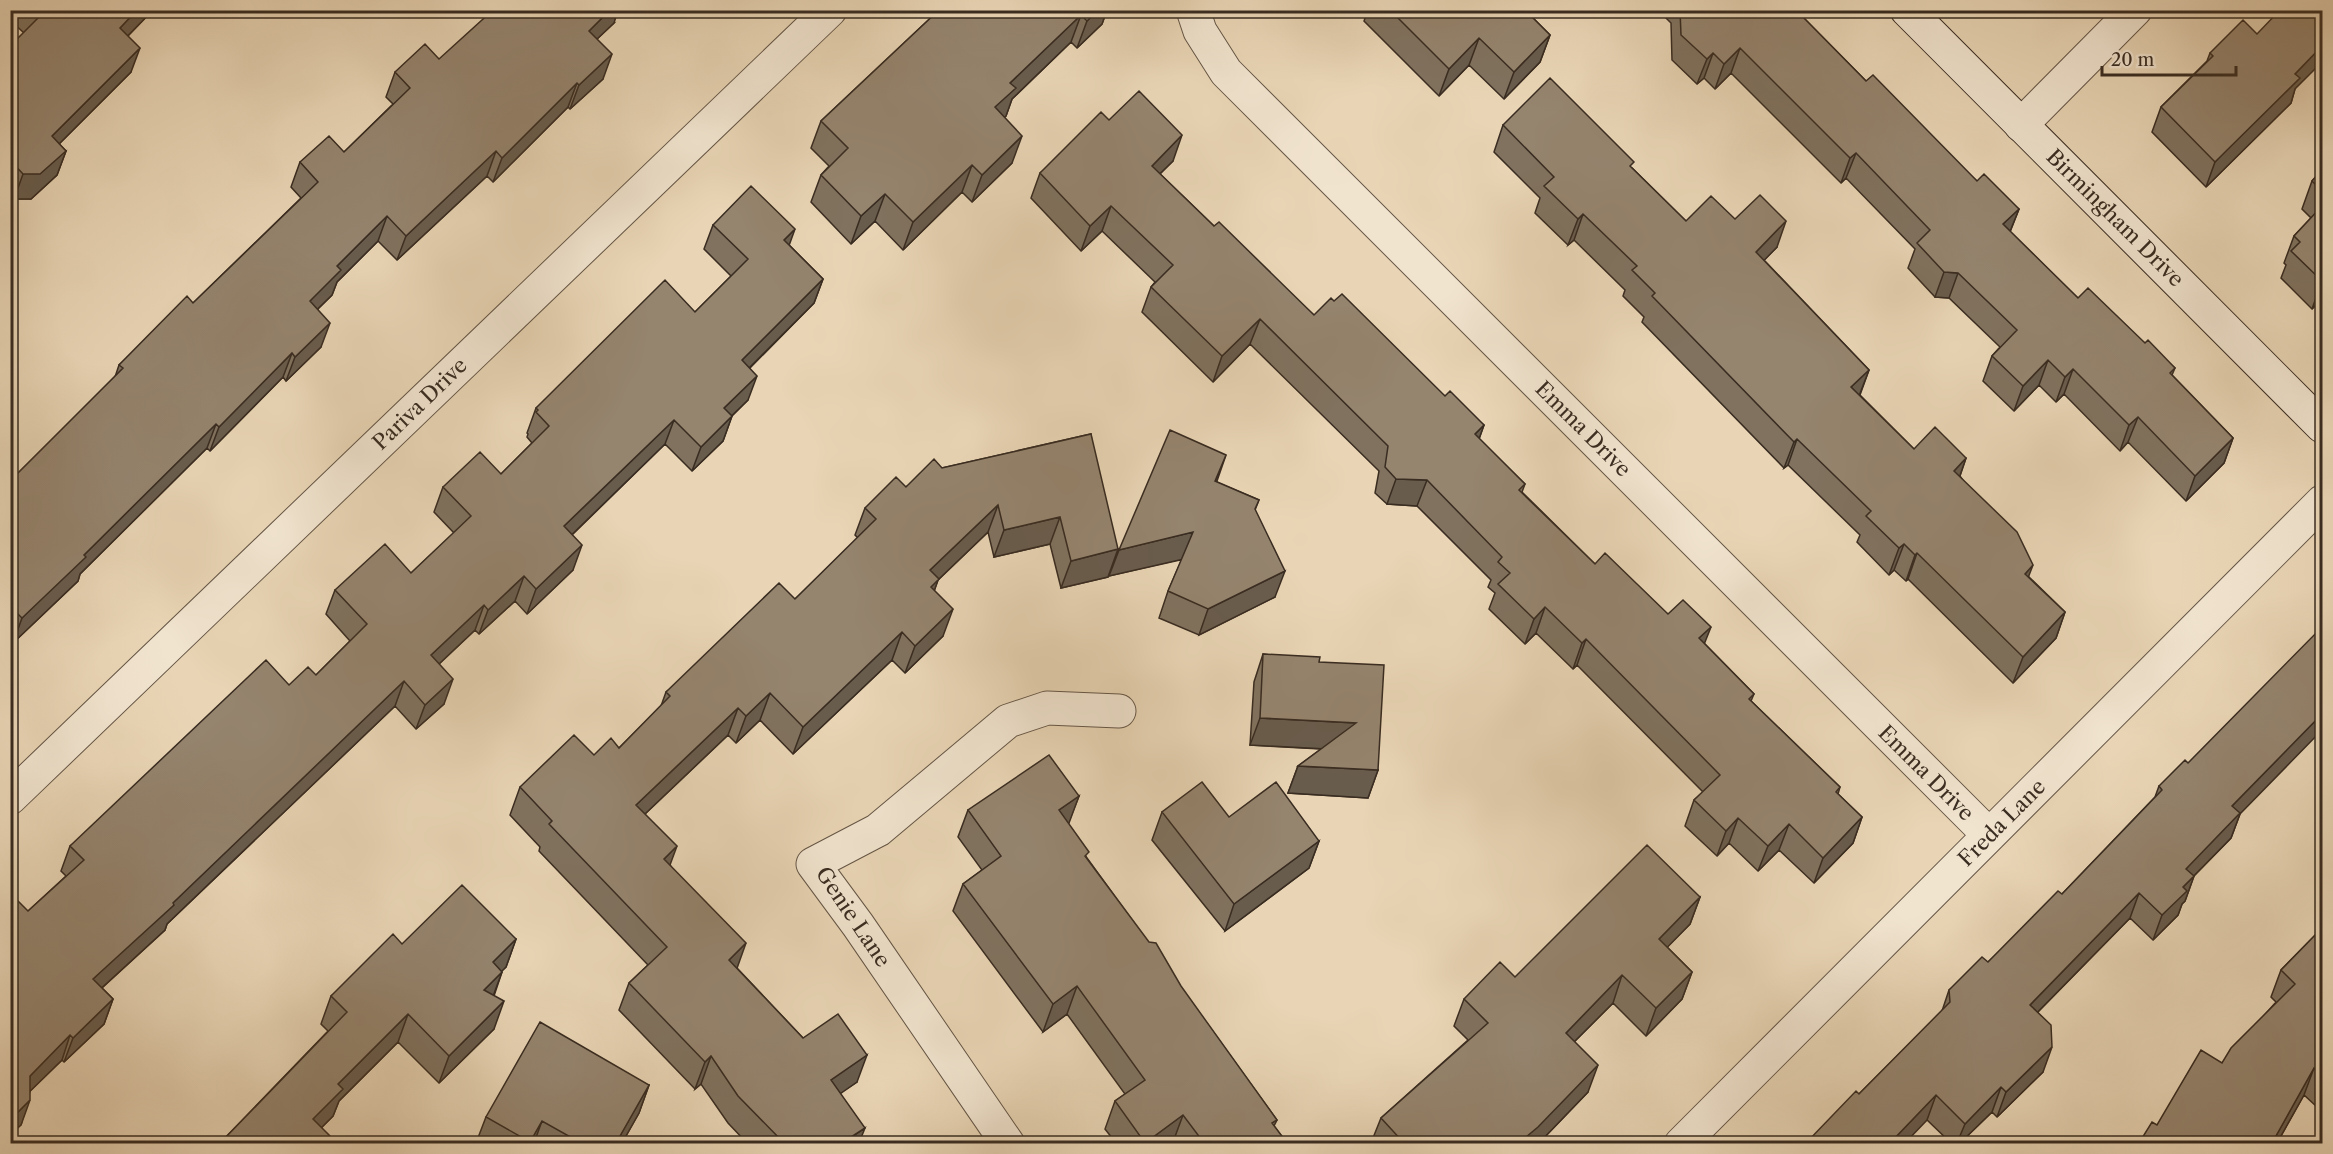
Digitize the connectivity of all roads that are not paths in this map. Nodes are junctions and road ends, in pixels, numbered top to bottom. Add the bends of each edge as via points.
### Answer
1 (830, 10) edge
2 (1193, 10) edge
3 (1907, 10) edge
4 (2135, 10) edge
5 (2021, 124) junction
6 (2322, 426) edge
7 (2322, 502) edge
8 (1119, 711) dead end
9 (10, 798) edge
10 (1989, 835) junction
11 (1008, 1143) edge
12 (1681, 1143) edge

1 - 9 street, Pariva Drive
2 - 10 street, Emma Drive via 1200,31 1226,72
3 - 5 street, Birmingham Drive
4 - 5 street
5 - 6 street, Birmingham Drive
7 - 10 street, Freda Lane
8 - 11 street, Genie Lane via 1047,708 1008,721 878,830 813,864
10 - 12 street, Freda Lane

